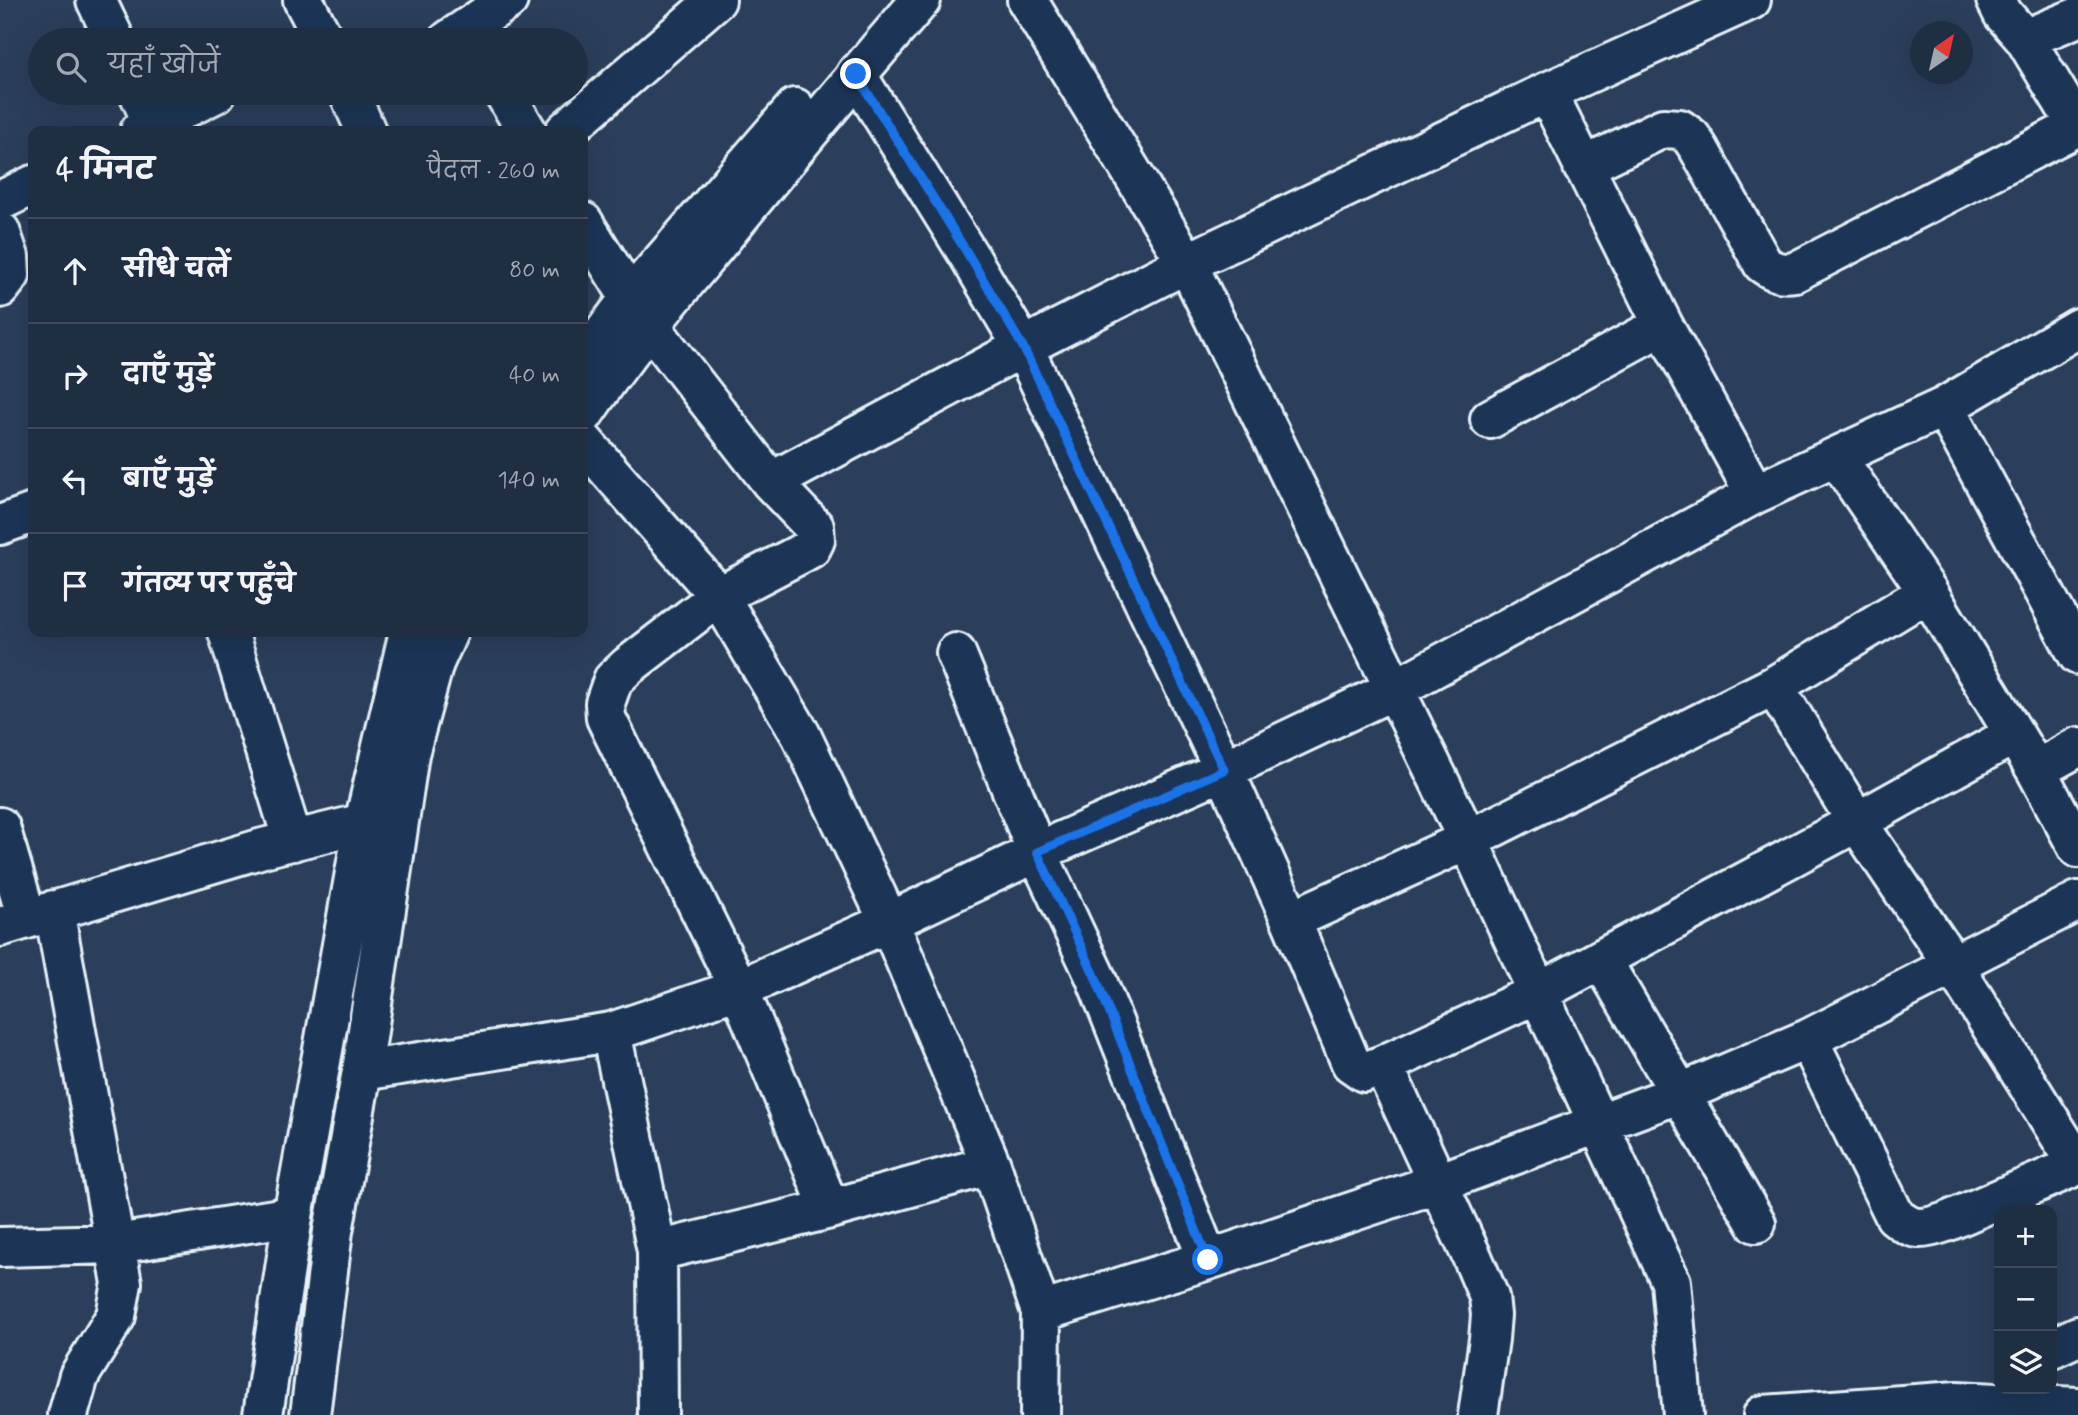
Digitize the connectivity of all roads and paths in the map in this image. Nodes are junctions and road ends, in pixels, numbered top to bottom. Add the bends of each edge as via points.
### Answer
1 (96, 0) edge
2 (303, 0) edge
3 (508, 0) edge
4 (716, 0) edge
5 (890, 0) edge
6 (920, 0) edge
7 (1027, 0) edge
8 (1751, 0) edge
9 (1996, 0) edge
10 (2078, 17) edge
11 (460, 27) edge
12 (109, 28) edge
13 (317, 28) edge
14 (2025, 39) junction
15 (856, 74) junction
16 (1547, 92) junction
17 (185, 105) edge
18 (512, 105) edge
19 (147, 120) edge
20 (524, 126) edge
21 (571, 126) edge
22 (2078, 126) edge
23 (1583, 167) junction
24 (28, 187) edge
25 (0, 201) edge
26 (0, 230) edge
27 (588, 230) edge
28 (1187, 263) junction
29 (0, 288) edge
30 (640, 312) junction
31 (1663, 326) junction
32 (2078, 328) edge
33 (1023, 347) junction
34 (588, 357) edge
35 (1944, 407) junction
36 (588, 408) edge
37 (1490, 419) dead end
38 (588, 447) edge
39 (1837, 458) junction
40 (771, 482) junction
41 (1755, 494) junction
42 (28, 515) edge
43 (0, 525) edge
44 (1928, 592) junction
45 (719, 596) junction
46 (230, 637) edge
47 (408, 637) edge
48 (445, 637) edge
49 (956, 653) dead end
50 (2078, 655) edge
51 (1774, 686) junction
52 (1395, 690) junction
53 (2013, 735) junction
54 (2078, 747) edge
55 (1224, 770) junction
56 (2036, 771) junction
57 (364, 822) junction
58 (1857, 822) junction
59 (0, 827) edge
60 (293, 841) junction
61 (1468, 841) junction
62 (2078, 848) edge
63 (1037, 852) junction
64 (2078, 901) edge
65 (27, 919) edge
66 (1291, 920) junction
67 (889, 922) junction
68 (1601, 959) junction
69 (1953, 965) junction
70 (739, 989) junction
71 (1538, 993) junction
72 (611, 1032) junction
73 (1808, 1039) junction
74 (1383, 1065) junction
75 (362, 1071) junction
76 (1681, 1093) junction
77 (1599, 1124) junction
78 (991, 1165) junction
79 (2078, 1165) edge
80 (1438, 1183) junction
81 (830, 1209) junction
82 (293, 1216) junction
83 (1756, 1223) dead end
84 (116, 1244) junction
85 (0, 1247) edge
86 (657, 1251) junction
87 (1208, 1260) junction
88 (1041, 1312) junction
89 (2078, 1336) edge
90 (2057, 1346) edge
91 (1994, 1377) edge
92 (1957, 1401) junction
93 (2078, 1407) edge
94 (68, 1415) edge
95 (262, 1415) edge
96 (310, 1415) edge
97 (658, 1415) edge
98 (1040, 1415) edge
99 (1478, 1415) edge
100 (1682, 1415) edge
101 (1763, 1415) edge

1 - 12 street
2 - 13 street
3 - 11 street
4 - 21 street
5 - 30 street
6 - 15 street
7 - 28 street
8 - 16 street
9 - 14 street
10 - 14 street
14 - 22 street
15 - 30 street
15 - 33 street
16 - 23 street
16 - 28 street
17 - 19 street
18 - 20 street
22 - 23 street via 1784,274 1763,264 1699,149 1680,129 1663,128
23 - 31 street
24 - 25 street
26 - 29 street via 10,275
27 - 30 street
28 - 33 street
28 - 52 street
30 - 34 street
30 - 36 street
30 - 40 street
31 - 37 street
31 - 41 street
32 - 35 street
33 - 40 street
33 - 55 street
35 - 39 street
35 - 50 street
38 - 45 street
39 - 41 street
39 - 44 street
40 - 45 street via 814,527 815,540 802,554
41 - 52 street
42 - 43 street
44 - 51 street
44 - 53 street
45 - 67 street via 801,735
45 - 70 street via 612,680 605,703 606,718
46 - 60 street
47 - 57 street
48 - 75 street via 410,754
49 - 63 street
51 - 58 street
51 - 61 street
52 - 55 street
52 - 61 street
53 - 56 street
53 - 58 street
54 - 56 street
55 - 63 street
55 - 66 street
56 - 62 street
57 - 60 street
57 - 82 street
58 - 68 street
58 - 69 street
59 - 65 street
60 - 65 street
61 - 66 street
61 - 71 street
63 - 67 street
63 - 87 street via 1095,976
64 - 69 street
65 - 84 street
66 - 74 street via 1351,1063 1364,1072
67 - 70 street
67 - 78 street
68 - 71 street
68 - 76 street
69 - 73 street
69 - 79 street
70 - 72 street
70 - 81 street
71 - 74 street
71 - 77 street
72 - 75 street
72 - 86 street
73 - 76 street
73 - 79 street via 1895,1216 1907,1227 1927,1228 1946,1222
74 - 80 street
75 - 96 street via 333,1231
76 - 77 street
76 - 83 street
77 - 80 street
77 - 100 street via 1671,1282
78 - 81 street
78 - 88 street
80 - 87 street
80 - 99 street via 1489,1297 1489,1339
81 - 86 street
82 - 84 street
82 - 95 street
84 - 85 street
84 - 94 street via 122,1283 116,1316 79,1376
86 - 97 street
87 - 88 street
88 - 98 street
89 - 90 street
91 - 92 street
92 - 93 street
92 - 101 street

